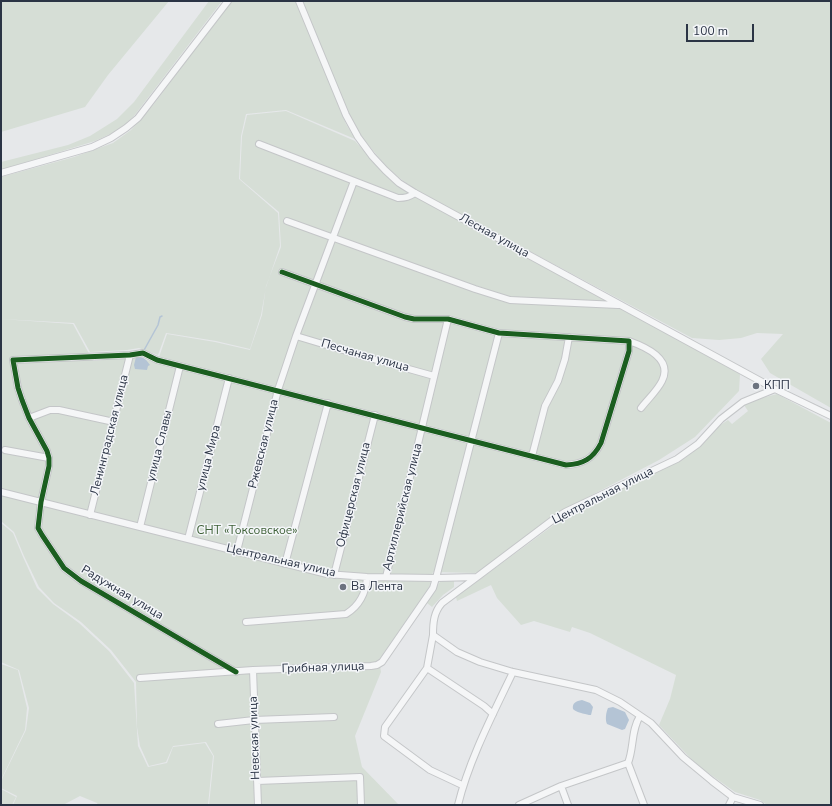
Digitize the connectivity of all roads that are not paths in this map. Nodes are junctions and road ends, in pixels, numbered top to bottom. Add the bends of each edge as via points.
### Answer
1 (228, 1) edge
2 (299, 1) edge
3 (259, 144) dead end
4 (1, 173) edge
5 (354, 181) junction
6 (415, 193) junction
7 (288, 221) dead end
8 (333, 238) junction
9 (282, 272) dead end
10 (316, 285) junction
11 (619, 305) junction
12 (448, 320) junction
13 (499, 333) junction
14 (296, 336) junction
15 (569, 337) junction
16 (629, 341) junction
17 (130, 355) junction
18 (180, 366) junction
19 (434, 376) junction
20 (230, 378) junction
21 (775, 389) junction
22 (278, 390) junction
23 (328, 403) junction
24 (641, 408) dead end
25 (375, 415) junction
26 (831, 416) edge
27 (29, 418) junction
28 (114, 422) junction
29 (422, 428) junction
30 (472, 440) junction
31 (5, 450) dead end
32 (532, 456) junction
33 (49, 458) junction
34 (1, 492) edge
35 (41, 502) junction
36 (90, 514) junction
37 (140, 527) junction
38 (188, 539) junction
39 (237, 551) junction
40 (285, 564) junction
41 (334, 575) junction
42 (367, 577) junction
43 (386, 577) junction
44 (477, 577) junction
45 (436, 578) junction
46 (246, 622) dead end
47 (432, 635) junction
48 (427, 668) junction
49 (253, 670) junction
50 (236, 672) junction
51 (513, 672) junction
52 (140, 678) dead end
53 (493, 714) junction
54 (640, 716) junction
55 (334, 717) dead end
56 (254, 720) junction
57 (218, 724) dead end
58 (628, 763) junction
59 (257, 782) junction
60 (462, 785) junction
61 (561, 786) junction
62 (733, 797) junction
63 (258, 805) edge
64 (361, 805) edge
65 (458, 805) edge
66 (519, 805) edge
67 (568, 805) edge
68 (644, 805) edge
69 (729, 805) edge
70 (760, 805) edge

1 - 4 street via 138,118 126,128 92,147
2 - 6 street, Лесная улица via 346,115 358,137 385,170
3 - 5 street
5 - 6 street via 398,198 410,197
5 - 8 street, Ржевская улица
6 - 11 street, Лесная улица
7 - 8 street
8 - 10 street, Ржевская улица
8 - 11 street via 510,300
9 - 10 street
10 - 12 street via 405,317
10 - 14 street, Ржевская улица
11 - 21 street, Лесная улица
12 - 13 street
12 - 19 street, Артиллерийская улица
13 - 15 street
13 - 30 street
14 - 19 street, Песчаная улица
14 - 22 street, Ржевская улица
15 - 16 street
15 - 32 street via 565,359 558,381 545,406
16 - 24 street via 650,350 665,365 662,380
16 - 32 street via 629,351 596,452 577,464 566,465
17 - 18 street via 142,353
17 - 27 street via 13,360 18,388
17 - 28 street, Ленинградская улица
18 - 20 street
18 - 37 street, улица Славы
19 - 29 street, Артиллерийская улица
20 - 22 street
20 - 38 street, улица Мира
21 - 26 street, Лесная улица
21 - 44 street, Центральная улица via 743,402 721,419 698,444 677,459 565,512
22 - 23 street
22 - 39 street, Ржевская улица
23 - 25 street
23 - 40 street
25 - 29 street
25 - 41 street, Офицерская улица
27 - 28 street via 50,410 59,410
27 - 33 street
28 - 36 street, Ленинградская улица
29 - 30 street
29 - 43 street, Артиллерийская улица
30 - 32 street
30 - 45 street
31 - 33 street
33 - 35 street, Радужная улица
34 - 35 street, Центральная улица
35 - 36 street, Центральная улица
35 - 50 street, Радужная улица via 38,528 64,568 81,581
36 - 37 street, Центральная улица
37 - 38 street, Центральная улица
38 - 39 street, Центральная улица
39 - 40 street, Центральная улица
40 - 41 street, Центральная улица
41 - 42 street, Центральная улица
42 - 43 street, Центральная улица
42 - 46 street via 364,594 359,603 354,610 346,614
43 - 45 street, Центральная улица
44 - 45 street, Центральная улица
44 - 47 street via 438,607 433,619
45 - 49 street, Грибная улица via 382,662 377,665
47 - 48 street
47 - 51 street via 474,660
48 - 53 street
48 - 60 street via 385,727 384,736 430,770
49 - 50 street, Грибная улица
49 - 56 street, Невская улица
50 - 52 street, Грибная улица
51 - 53 street
51 - 54 street via 596,690
53 - 60 street
54 - 58 street
54 - 62 street via 683,757
55 - 56 street
56 - 57 street
56 - 59 street, Невская улица
58 - 61 street
58 - 68 street
59 - 63 street, Невская улица
59 - 64 street via 360,777
60 - 65 street
61 - 66 street
61 - 67 street
62 - 69 street
62 - 70 street

